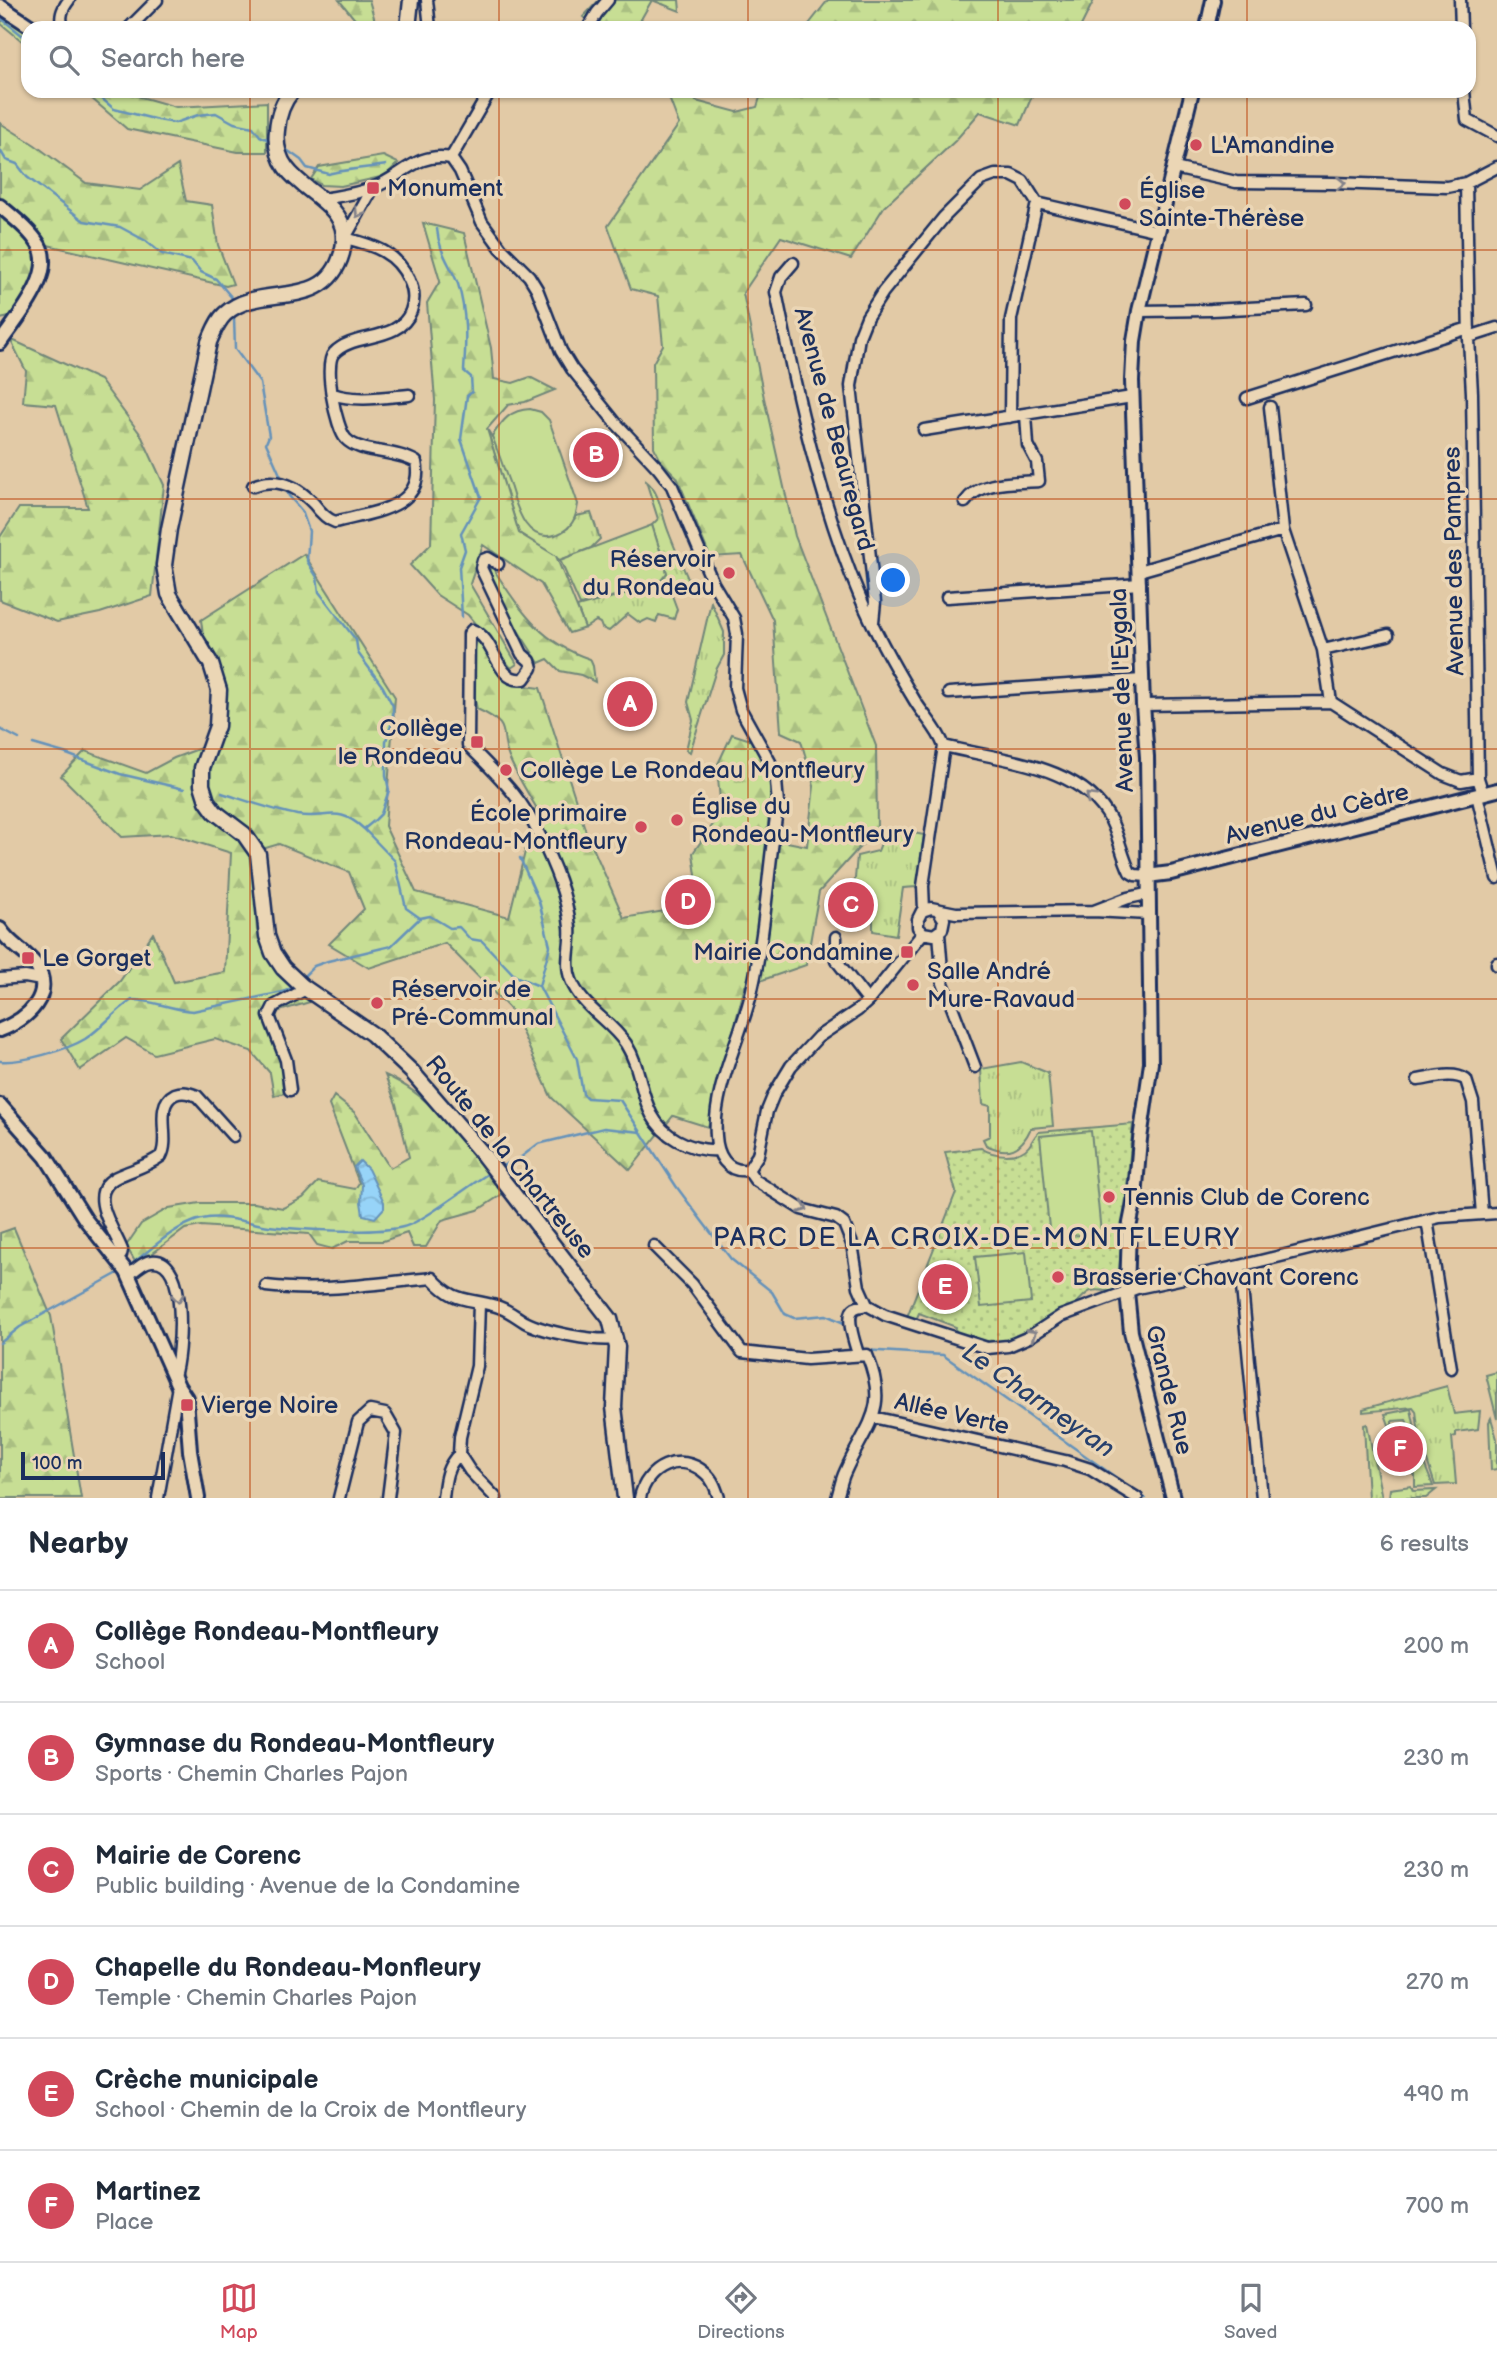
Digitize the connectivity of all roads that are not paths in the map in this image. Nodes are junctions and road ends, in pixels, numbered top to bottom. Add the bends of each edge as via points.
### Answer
1 (69, 0) edge
2 (157, 0) edge
3 (411, 0) edge
4 (427, 0) edge
5 (608, 0) edge
6 (1213, 0) edge
7 (1460, 0) edge
8 (0, 7) edge
9 (22, 21) edge
10 (61, 21) edge
11 (137, 21) edge
12 (409, 21) edge
13 (429, 21) edge
14 (592, 21) edge
15 (1211, 21) edge
16 (1461, 21) edge
17 (287, 98) edge
18 (486, 98) edge
19 (1190, 98) edge
20 (1464, 98) edge
21 (1497, 136) edge
22 (451, 158) junction
23 (1497, 167) edge
24 (1174, 168) junction
25 (1466, 183) junction
26 (373, 188) junction
27 (323, 199) junction
28 (1037, 203) junction
29 (0, 206) edge
30 (1158, 231) junction
31 (345, 238) junction
32 (793, 262) dead end
33 (1306, 305) dead end
34 (1139, 311) junction
35 (1497, 328) edge
36 (1469, 332) junction
37 (0, 344) edge
38 (333, 394) junction
39 (409, 395) dead end
40 (1132, 397) junction
41 (1247, 398) dead end
42 (1270, 407) dead end
43 (1026, 414) junction
44 (1010, 417) junction
45 (924, 430) dead end
46 (253, 486) dead end
47 (965, 502) dead end
48 (1283, 530) junction
49 (498, 564) dead end
50 (1139, 577) junction
51 (947, 597) dead end
52 (873, 622) junction
53 (1388, 635) dead end
54 (1324, 650) junction
55 (1142, 680) junction
56 (949, 693) dead end
57 (1332, 702) junction
58 (1143, 705) junction
59 (944, 746) junction
60 (1478, 778) junction
61 (1497, 790) edge
62 (1480, 794) junction
63 (1147, 876) junction
64 (1497, 878) edge
65 (1147, 894) junction
66 (923, 910) junction
67 (938, 910) junction
68 (1094, 911) junction
69 (956, 913) junction
70 (1148, 914) junction
71 (942, 928) junction
72 (0, 929) edge
73 (923, 933) junction
74 (836, 937) dead end
75 (0, 979) edge
76 (41, 980) junction
77 (300, 984) junction
78 (868, 1001) junction
79 (0, 1030) edge
80 (975, 1067) dead end
81 (1418, 1080) dead end
82 (290, 1090) dead end
83 (0, 1105) edge
84 (233, 1136) dead end
85 (717, 1150) junction
86 (748, 1170) junction
87 (1497, 1213) edge
88 (1482, 1214) junction
89 (1427, 1220) junction
90 (654, 1246) dead end
91 (116, 1257) junction
92 (1240, 1266) junction
93 (129, 1275) junction
94 (267, 1286) dead end
95 (1127, 1292) junction
96 (479, 1303) junction
97 (867, 1305) junction
98 (616, 1339) junction
99 (858, 1354) junction
100 (1451, 1368) dead end
101 (176, 1381) junction
102 (873, 1417) junction
103 (458, 1454) junction
104 (159, 1498) edge
105 (198, 1498) edge
106 (339, 1498) edge
107 (388, 1498) edge
108 (443, 1498) edge
109 (496, 1498) edge
110 (625, 1498) edge
111 (640, 1498) edge
112 (719, 1498) edge
113 (837, 1498) edge
114 (1137, 1498) edge
115 (1173, 1498) edge
116 (1262, 1498) edge

1 - 10 street
2 - 11 street
3 - 12 main road
4 - 13 street
5 - 14 street
6 - 15 street
7 - 16 street
8 - 9 street
17 - 27 main road via 275,140 280,161 290,175
18 - 22 street
19 - 24 street, Avenue de l'Eygala
20 - 21 street via 1465,116 1471,124
22 - 26 street via 417,162
22 - 85 street via 482,222 537,289 572,369 671,486 713,583 734,618 735,688 741,710 770,762 778,804 758,959 720,1097
23 - 25 street
24 -> 25 street via 1236,182 1447,187
24 - 30 street, Avenue de l'Eygala
25 - 36 street, Avenue des Pampres
26 - 27 street
26 -> 31 street
27 - 31 main road via 335,213
28 - 30 street
28 - 44 street via 1011,319
28 - 52 street via 1023,181 1011,175 995,174 981,180 883,292 859,337 851,386 875,602
29 - 37 street via 33,237 44,260 39,284
30 - 34 street, Avenue de l'Eygala
31 - 38 street via 377,247 402,266 413,303 405,322 391,331 334,352 330,359
31 - 77 main road, Route de la Chartreuse via 341,257 320,284 291,295 246,301 218,324 205,360 164,565 169,594 211,664 219,690 217,726 202,768 204,794 215,812 244,834 258,854 269,945
32 - 52 street, Avenue de Beauregard via 781,276 776,292 789,355 827,501
33 - 34 street
34 - 40 street, Avenue de l'Eygala
35 - 36 street
36 - 41 street
36 - 60 street, Avenue des Pampres
38 - 39 street
38 - 46 street via 339,430 354,446 416,462 418,473 410,495 401,503 335,522 287,485 272,481
40 - 43 street
40 - 50 street, Avenue de l'Eygala
42 - 48 street
43 - 44 street
43 - 47 street via 1028,445 1037,462 1039,481 986,487
44 - 45 street
48 - 50 street
48 - 54 street
49 - 85 street via 488,558 481,568 532,668 524,679 511,678 488,640 477,632 469,634 468,745 511,788 540,836 568,911 570,976 585,1003 628,1048 652,1118 681,1142
50 - 51 street
50 - 55 street, Avenue de l'Eygala
52 - 59 street, Avenue de Beauregard
53 - 54 street
54 - 57 street
55 - 56 street
55 - 58 street, Avenue de l'Eygala
57 - 58 street
57 - 60 street via 1443,774 1461,781
58 - 63 street, Avenue de l'Eygala
63 -> 59 street via 1130,872 1110,819 1066,778
59 - 66 street
60 - 62 street, Avenue des Pampres
61 - 62 street, Avenue du Cèdre
62 - 63 street, Avenue du Cèdre
62 - 64 street, Avenue des Pampres
63 - 65 street, Avenue de l'Eygala
65 - 68 street
65 - 70 street, Avenue de l'Eygala
66 - 67 street
66 - 73 street via 917,921
67 - 69 street
67 - 71 street via 943,916
68 - 69 street
68 - 70 street
69 - 71 street
70 - 95 street, Avenue de l'Eygala via 1151,1063 1129,1228
71 - 73 street via 931,935
71 - 80 street via 943,984
72 - 76 street via 34,963
73 - 78 street
74 - 78 street via 836,960
75 - 76 street
76 - 79 street via 43,992 33,1009
77 - 82 street via 269,1016 286,1060
77 - 98 main road, Route de la Chartreuse via 372,1034 429,1090 603,1308
78 - 86 street via 818,1037 781,1081 767,1111 758,1156
81 - 88 street via 1452,1076 1466,1080 1473,1102
83 - 91 street via 46,1157 85,1219
84 - 91 street via 197,1096 180,1092 168,1099 161,1156 114,1177 104,1189 102,1203 122,1250
85 - 86 street via 728,1166
86 -> 97 street via 755,1180 801,1209 844,1224
87 - 88 street
88 - 89 street
89 - 92 street
89 - 100 street
90 - 99 street via 692,1284 742,1352 807,1359
91 - 93 street
92 - 95 street
92 - 116 street
93 - 101 street
93 -> 101 street via 149,1261 161,1262 179,1292
94 - 96 street via 323,1288 432,1278 454,1297
97 -> 95 street via 987,1348 1008,1346 1061,1316
95 - 115 street, Grande Rue via 1131,1332
96 - 98 street via 559,1332
96 - 103 street via 477,1366
97 - 99 street via 851,1312
98 - 110 main road, Route de la Chartreuse via 614,1407
99 - 102 street via 867,1355 876,1376
101 - 104 street
101 - 105 street via 186,1398
102 - 113 street via 844,1473
102 - 114 street, Allée Verte via 1065,1461 1090,1469
103 - 108 street via 449,1463
103 - 109 street
106 - 107 street via 358,1422 370,1411 385,1414 396,1433
111 - 112 street via 648,1477 666,1465 683,1462 708,1475

